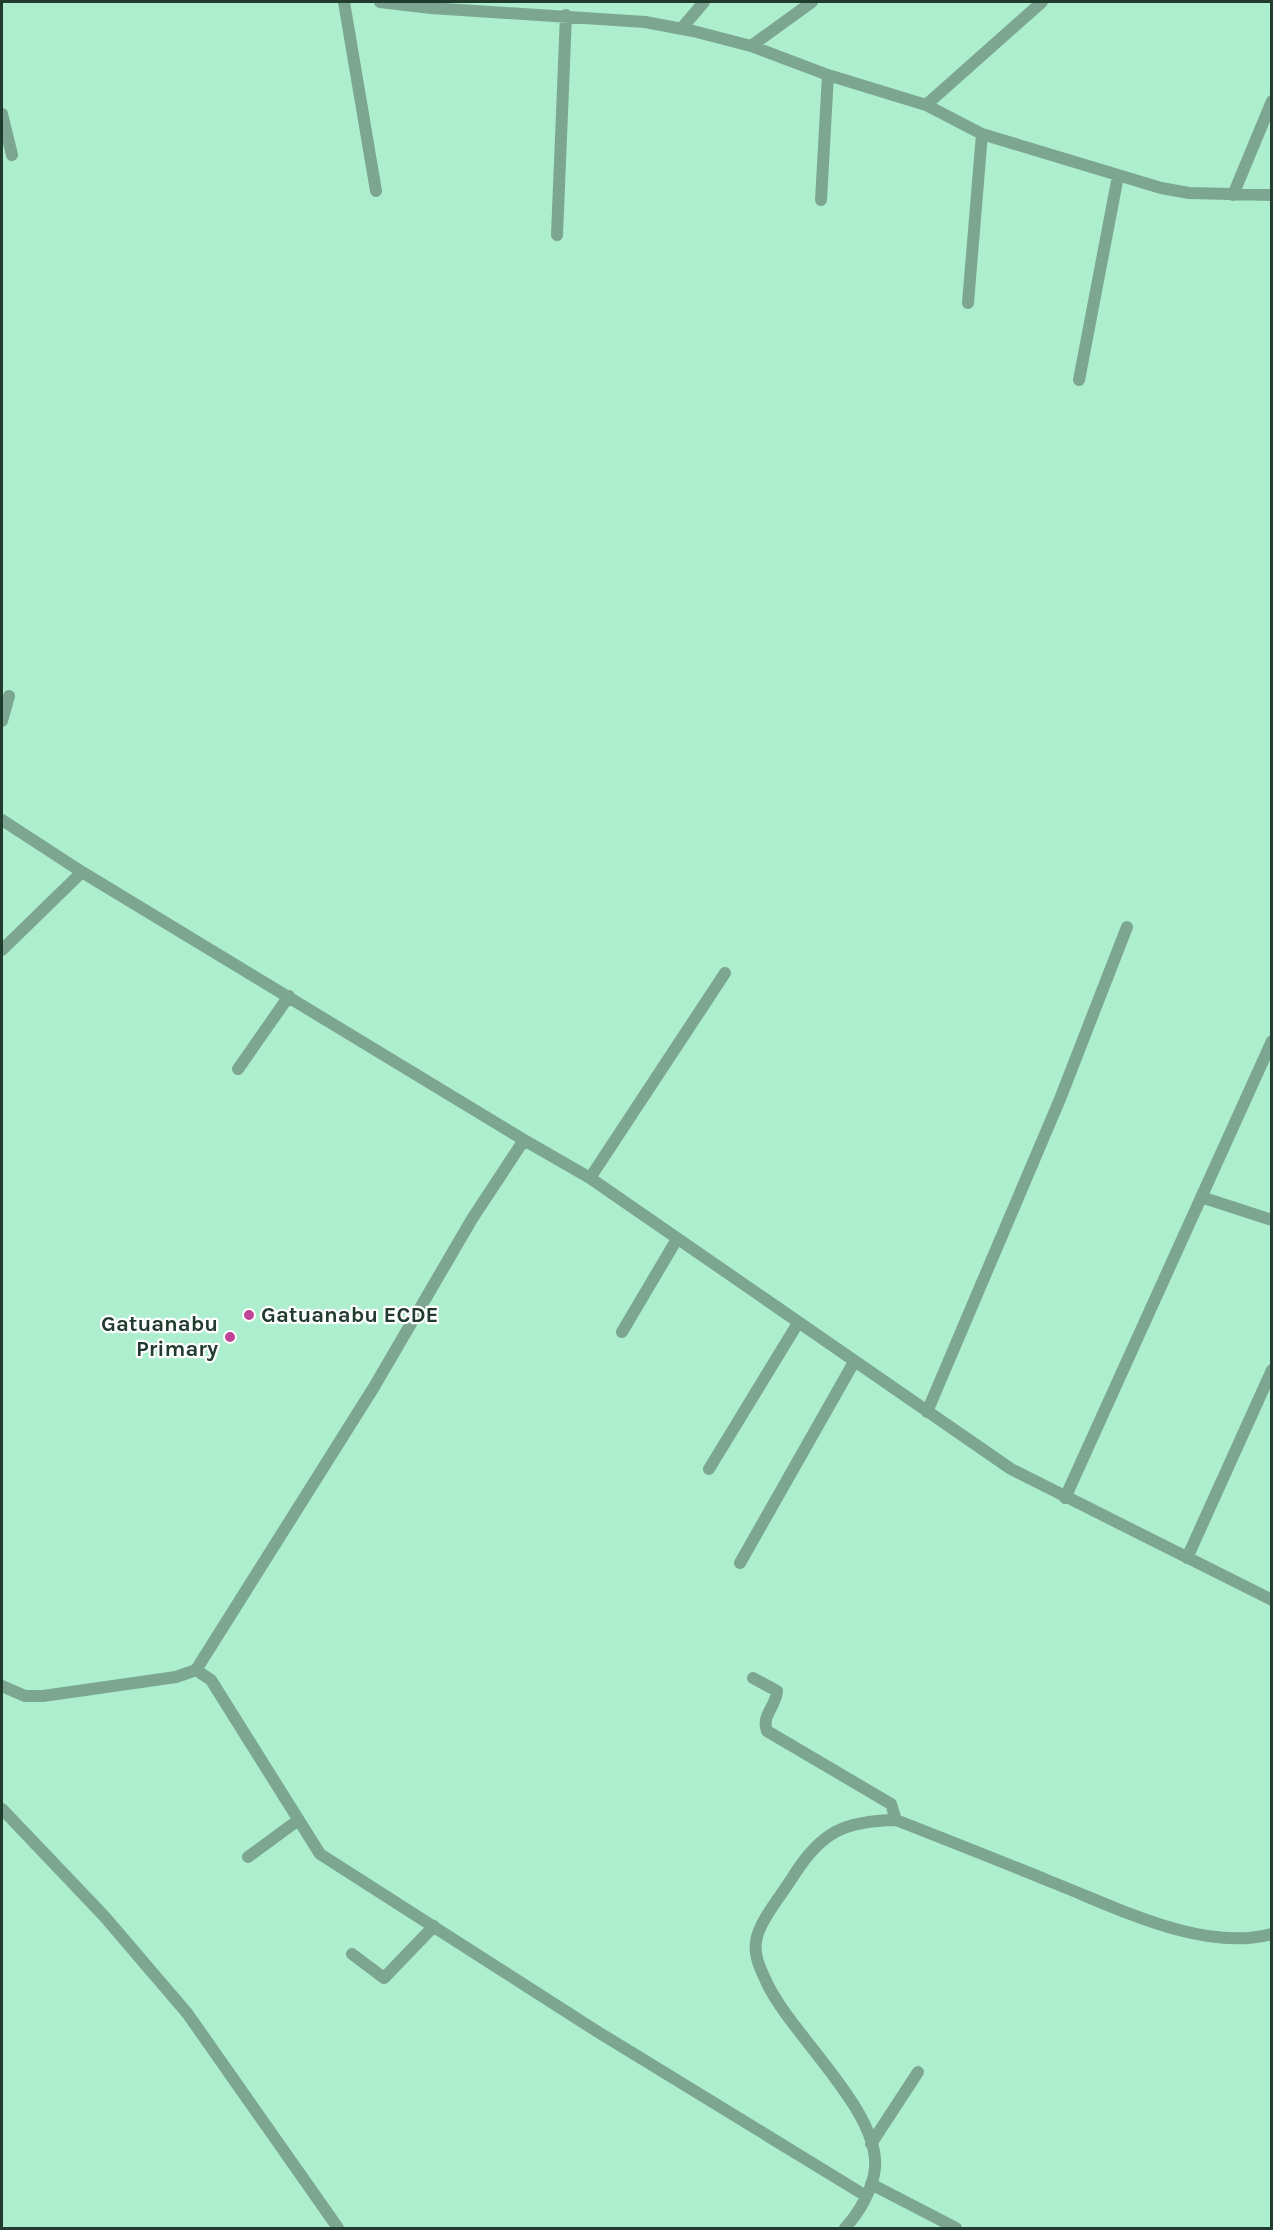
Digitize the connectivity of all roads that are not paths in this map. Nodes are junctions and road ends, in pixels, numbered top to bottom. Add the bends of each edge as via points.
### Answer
1 (344, 2) edge
2 (380, 2) edge
3 (704, 2) edge
4 (812, 2) edge
5 (1042, 2) edge
6 (434, 5) edge
7 (566, 15) junction
8 (681, 28) junction
9 (751, 46) junction
10 (828, 75) junction
11 (1272, 101) edge
12 (926, 105) junction
13 (2, 114) edge
14 (982, 134) junction
15 (12, 155) dead end
16 (1118, 176) junction
17 (376, 191) dead end
18 (1233, 195) junction
19 (1272, 195) edge
20 (822, 200) dead end
21 (556, 235) dead end
22 (968, 303) dead end
23 (1079, 380) dead end
24 (9, 696) dead end
25 (2, 721) edge
26 (2, 820) edge
27 (82, 872) junction
28 (1127, 927) dead end
29 (2, 950) edge
30 (725, 973) dead end
31 (289, 996) junction
32 (1272, 1041) edge
33 (238, 1070) dead end
34 (524, 1140) junction
35 (590, 1178) junction
36 (1201, 1197) junction
37 (1272, 1220) edge
38 (677, 1239) junction
39 (798, 1323) junction
40 (622, 1332) dead end
41 (854, 1362) junction
42 (1272, 1370) edge
43 (927, 1412) junction
44 (709, 1469) dead end
45 (1065, 1498) junction
46 (1187, 1558) junction
47 (740, 1563) dead end
48 (1272, 1600) edge
49 (196, 1670) junction
50 (753, 1678) dead end
51 (2, 1686) edge
52 (2, 1809) edge
53 (896, 1820) junction
54 (297, 1821) junction
55 (248, 1857) dead end
56 (434, 1926) junction
57 (1272, 1934) edge
58 (352, 1954) dead end
59 (918, 2072) dead end
60 (871, 2144) junction
61 (868, 2190) junction
62 (338, 2229) edge
63 (845, 2229) edge
64 (956, 2229) edge

1 - 17 street
2 - 6 street
3 - 8 street
4 - 9 street
5 - 12 street
6 - 7 street
7 - 8 street
7 - 21 street
8 - 9 street
9 - 10 street
10 - 12 street
10 - 20 street
11 - 18 street
12 - 14 street
13 - 15 street
14 - 16 street
14 - 22 street
16 - 18 street via 1161,188
16 - 23 street
18 - 19 street
24 - 25 street
26 - 27 street
27 - 29 street
27 - 31 street
28 - 43 street via 1060,1099
30 - 35 street
31 - 33 street
31 - 34 street
32 - 36 street
34 - 35 street
34 - 49 street
35 - 38 street
36 - 37 street
36 - 45 street
38 - 39 street
38 - 40 street
39 - 41 street
39 - 44 street
41 - 43 street
41 - 47 street
42 - 46 street
43 - 45 street via 1011,1469
45 - 46 street
46 - 48 street
49 - 51 street via 176,1677 43,1696 25,1696
49 - 54 street via 211,1680
50 - 53 street via 777,1691 764,1723 767,1731 891,1804
52 - 62 street via 104,1917 187,2013
53 - 57 street via 1148,1920 1212,1938
53 - 60 street via 851,1823 823,1839 808,1853 756,1939 755,1954 770,1990 844,2090
54 - 55 street
54 - 56 street via 320,1854
56 - 58 street via 384,1978
56 - 61 street via 598,2032
59 - 60 street
60 - 61 street via 876,2165
61 - 63 street
61 - 64 street

